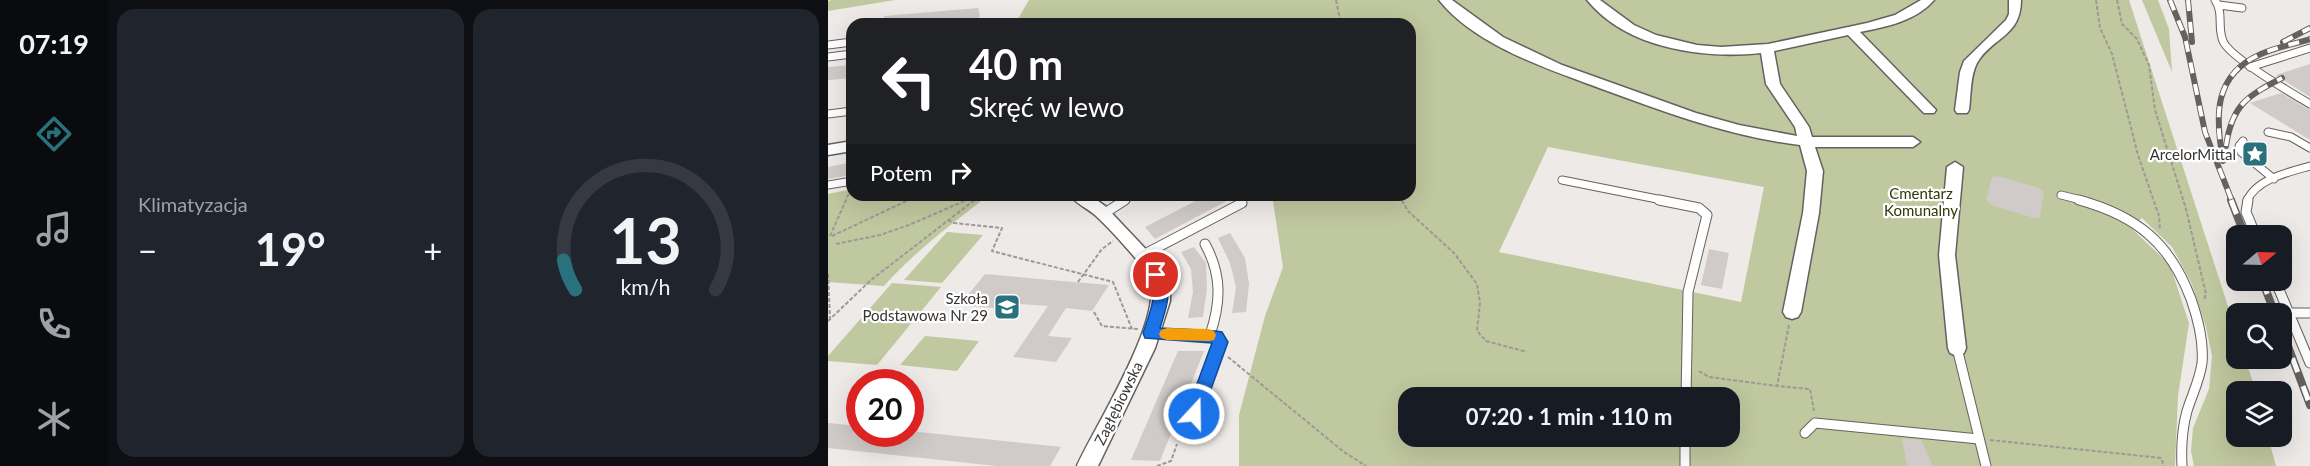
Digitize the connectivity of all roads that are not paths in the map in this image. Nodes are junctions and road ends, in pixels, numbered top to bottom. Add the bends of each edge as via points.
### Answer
1 (1445, 0) edge
2 (1593, 0) edge
3 (1928, 0) edge
4 (2015, 0) edge
5 (2217, 3) edge
6 (2242, 8) dead end
7 (1851, 31) dead end
8 (846, 43) edge
9 (828, 45) edge
10 (1767, 48) junction
11 (2310, 48) edge
12 (846, 55) edge
13 (828, 57) edge
14 (2250, 67) junction
15 (2310, 104) edge
16 (1929, 110) dead end
17 (1962, 111) dead end
18 (846, 112) edge
19 (828, 114) edge
20 (2268, 132) dead end
21 (1807, 141) junction
22 (2243, 141) dead end
23 (1913, 142) dead end
24 (846, 147) edge
25 (2310, 148) edge
26 (828, 150) edge
27 (2310, 166) edge
28 (1955, 167) dead end
29 (2274, 179) junction
30 (1562, 180) dead end
31 (846, 184) edge
32 (828, 185) edge
33 (2061, 195) dead end
34 (1087, 201) edge
35 (1123, 201) edge
36 (1242, 202) dead end
37 (1105, 213) junction
38 (2252, 225) edge
39 (1205, 244) dead end
40 (1141, 256) junction
41 (1792, 312) road end
42 (2292, 313) edge
43 (2310, 313) edge
44 (2292, 320) edge
45 (1147, 331) junction
46 (1210, 335) junction
47 (1957, 348) joint
48 (2310, 363) edge
49 (1686, 387) edge
50 (1805, 434) dead end
51 (1186, 435) dead end
52 (1979, 439) junction
53 (1685, 447) edge
54 (1087, 466) edge
55 (1685, 466) edge
56 (1986, 466) edge
57 (2182, 466) edge

1 - 21 street via 1475,27 1534,59 1687,116
2 - 10 street via 1626,27 1663,41 1721,50
3 - 10 street via 1898,20
4 - 17 street via 2011,22 1971,61
5 - 6 lane
5 - 14 lane via 2222,42
7 - 16 street
8 - 9 lane
10 - 21 street via 1773,84 1793,111
11 - 14 lane
12 - 13 lane
14 - 15 lane
18 - 19 lane
20 - 25 lane via 2291,137
21 - 23 street
21 - 41 street via 1815,188
22 - 29 lane via 2239,146 2241,152
24 - 26 street
27 - 29 lane
28 - 47 street via 1947,255
29 - 38 lane via 2260,185 2246,203
30 - 49 lane via 1699,208 1707,215 1689,292
31 - 32 lane
33 - 57 lane via 2094,203 2145,230 2176,262 2184,277 2200,330 2202,363 2184,424
34 - 37 street, Zagłębiowska
35 - 37 lane
36 - 40 lane
37 - 40 street, Zagłębiowska
39 - 46 lane via 1215,259 1220,287
40 - 45 street, Zagłębiowska via 1161,285 1160,303
42 - 43 lane
44 - 48 lane
45 - 46 lane
45 - 54 street, Zagłębiowska via 1114,415
46 - 51 lane via 1220,342 1219,350
47 - 52 lane
50 - 52 lane via 1815,423
52 - 56 lane
53 - 55 lane

